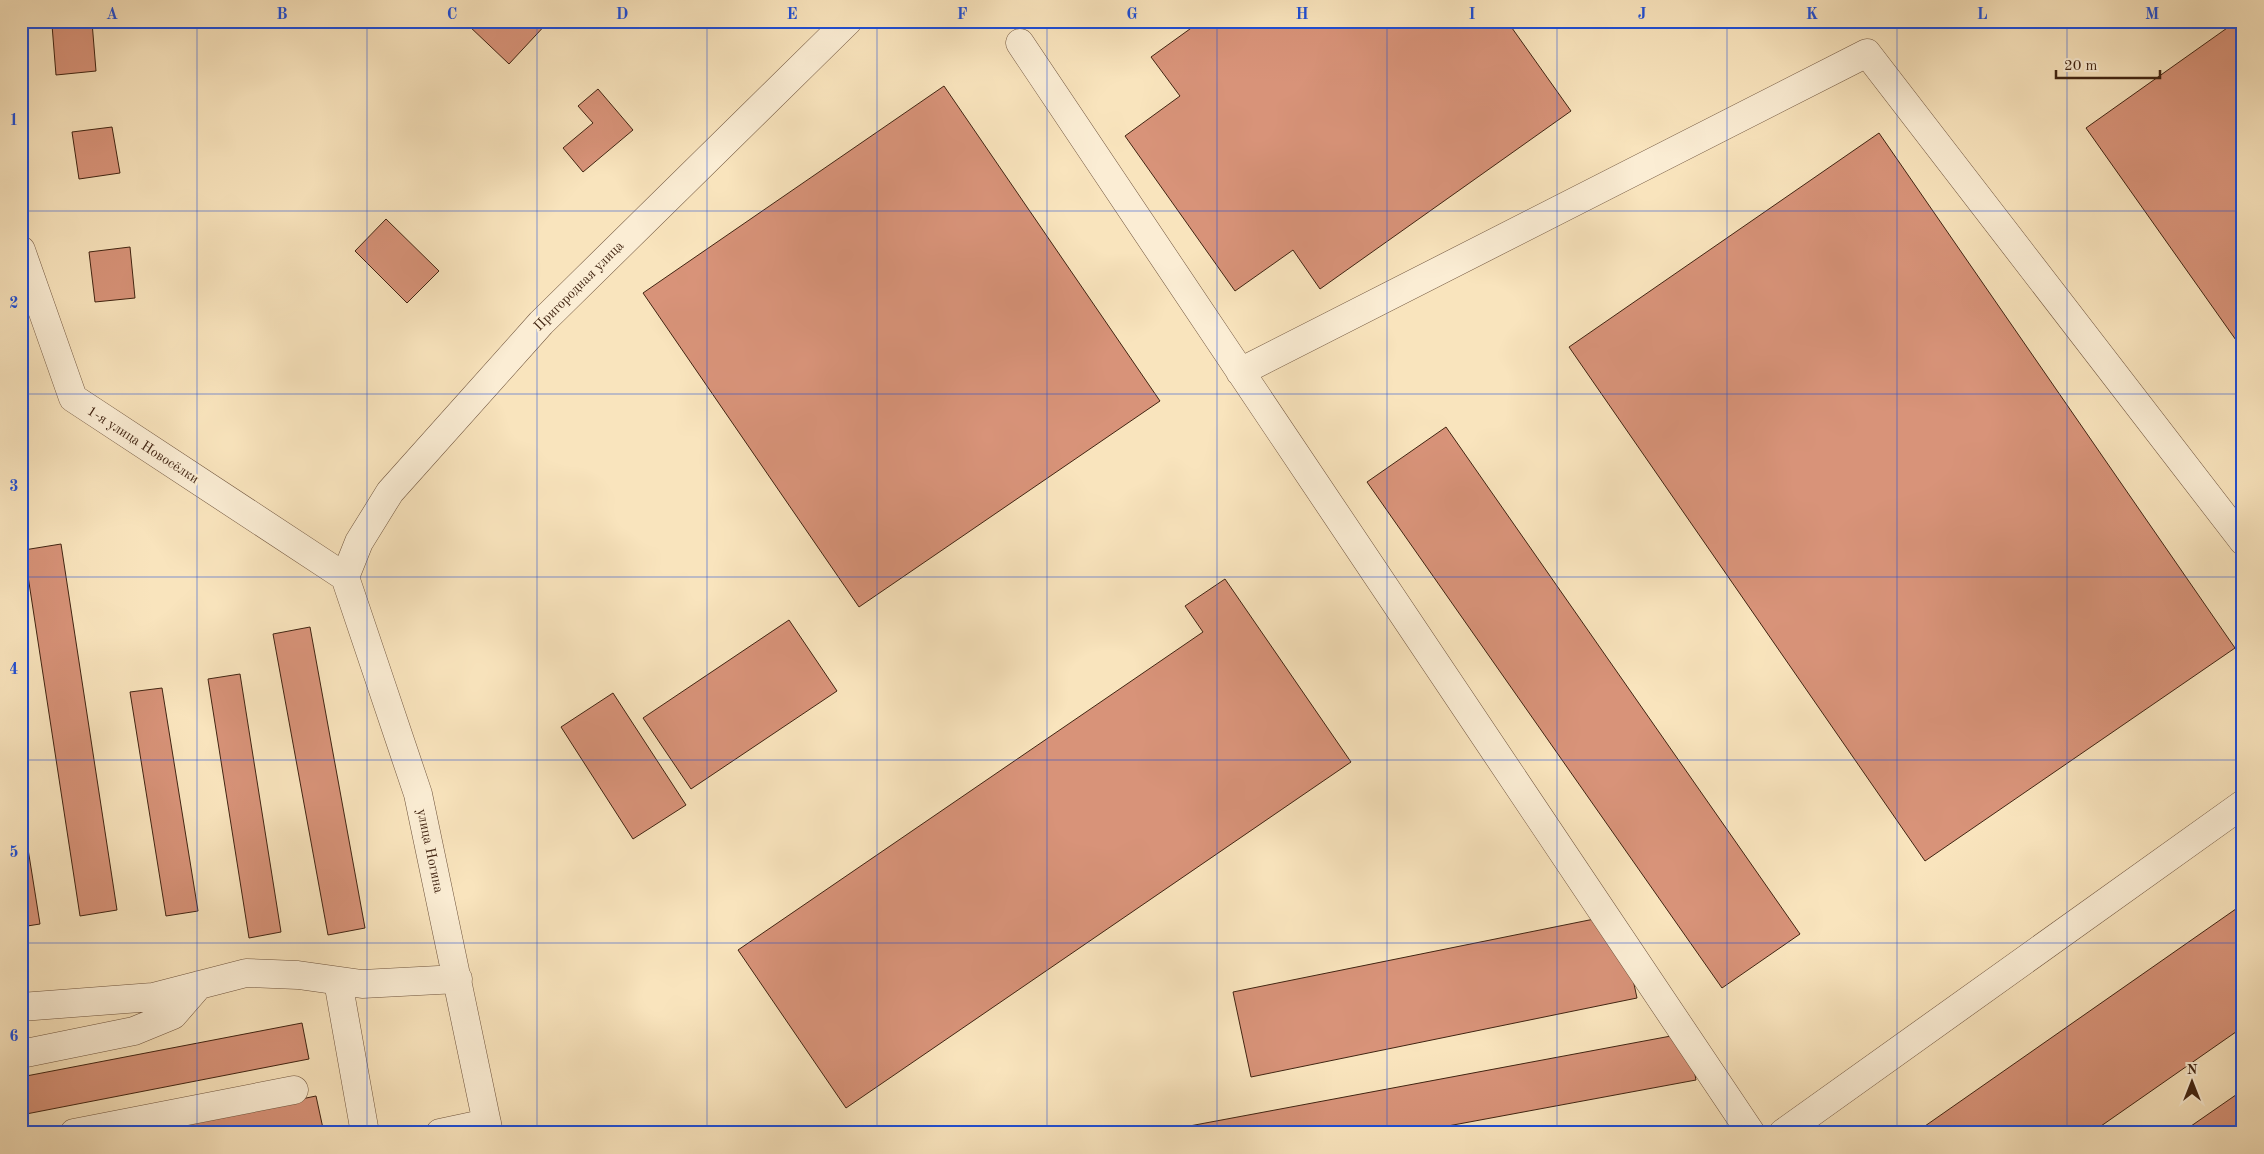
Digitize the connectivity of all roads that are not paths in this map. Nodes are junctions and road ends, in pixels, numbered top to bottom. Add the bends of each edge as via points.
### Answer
1 (848, 21) edge
2 (1020, 43) dead end
3 (21, 250) edge
4 (1240, 372) junction
5 (2243, 541) edge
6 (345, 577) junction
7 (2243, 804) edge
8 (458, 979) junction
9 (338, 981) junction
10 (199, 985) junction
11 (21, 1007) edge
12 (21, 1054) edge
13 (294, 1090) dead end
14 (488, 1128) edge
15 (74, 1133) edge
16 (365, 1133) edge
17 (440, 1133) edge
18 (1751, 1133) edge
19 (1782, 1133) edge

1 - 6 street, Пригородная улица via 541,323 390,492 359,542
2 - 4 street
3 - 6 street, 1-я улица Новосёлки via 73,398
4 - 5 street via 1867,53
4 - 18 street
6 - 8 street, улица Ногина via 418,794
7 - 19 street
8 - 9 street via 362,984
8 - 14 street, улица Ногина
9 - 10 street via 298,975 246,973
9 - 16 street
10 - 11 street via 153,996
10 - 12 street via 173,1015 134,1031
13 - 15 street
14 - 17 street

